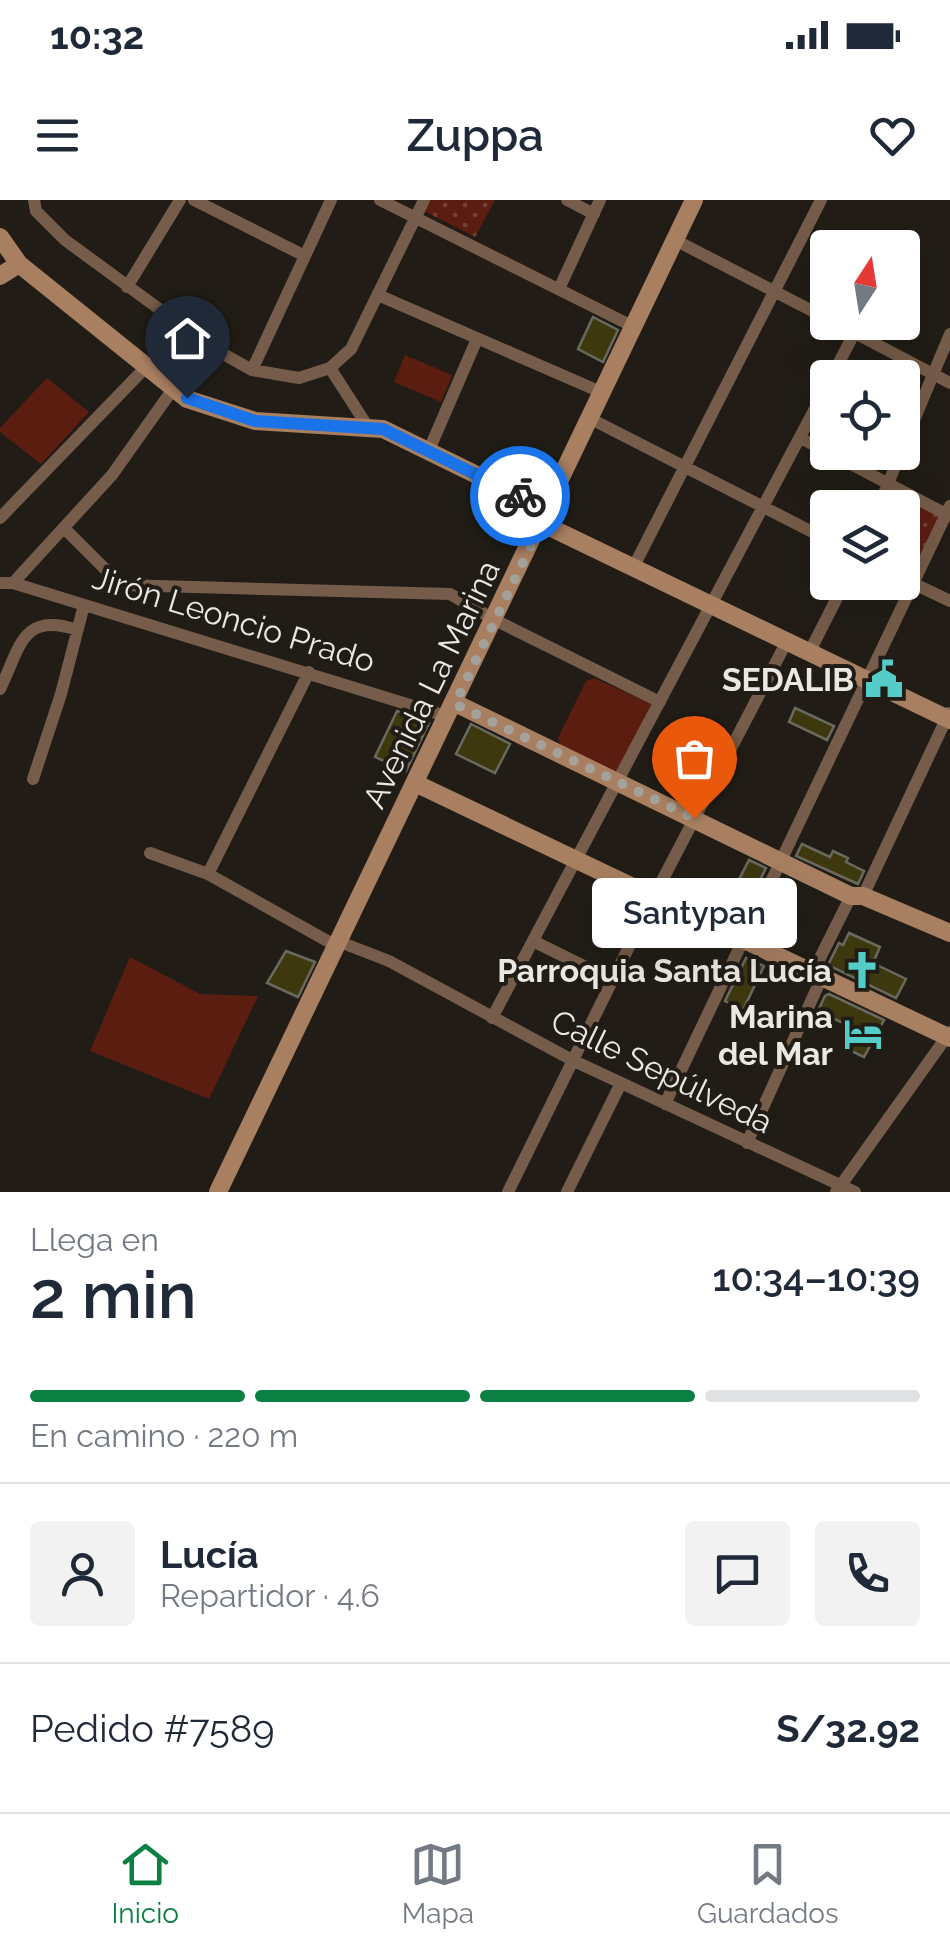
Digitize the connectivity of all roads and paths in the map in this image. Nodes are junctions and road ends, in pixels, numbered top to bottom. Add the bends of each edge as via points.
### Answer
1 (34, 200) edge
2 (180, 200) edge
3 (194, 200) edge
4 (331, 200) edge
5 (380, 200) edge
6 (424, 200) edge
7 (567, 200) edge
8 (694, 200) edge
9 (821, 200) edge
10 (597, 207) edge
11 (416, 218) junction
12 (0, 236) edge
13 (675, 240) junction
14 (305, 256) junction
15 (19, 264) junction
16 (0, 276) edge
17 (127, 287) junction
18 (559, 289) junction
19 (773, 291) junction
20 (378, 295) junction
21 (810, 310) edge
22 (634, 326) junction
23 (950, 334) edge
24 (477, 339) junction
25 (877, 340) edge
26 (146, 367) junction
27 (330, 368) junction
28 (252, 370) junction
29 (934, 374) junction
30 (950, 382) edge
31 (174, 389) junction
32 (603, 394) junction
33 (920, 407) edge
34 (590, 419) junction
35 (810, 419) edge
36 (368, 427) junction
37 (800, 438) junction
38 (810, 443) edge
39 (429, 450) junction
40 (683, 467) junction
41 (862, 470) edge
42 (894, 470) edge
43 (888, 484) junction
44 (886, 490) edge
45 (763, 507) junction
46 (948, 510) edge
47 (544, 517) junction
48 (0, 518) edge
49 (64, 528) junction
50 (810, 531) edge
51 (920, 559) edge
52 (633, 568) junction
53 (6, 583) edge
54 (920, 586) edge
55 (836, 600) edge
56 (900, 600) edge
57 (950, 602) edge
58 (84, 605) junction
59 (711, 606) junction
60 (495, 620) junction
61 (78, 630) junction
62 (786, 642) junction
63 (808, 653) junction
64 (309, 672) junction
65 (867, 682) junction
66 (0, 690) edge
67 (660, 702) junction
68 (452, 710) junction
69 (949, 716) edge
70 (33, 779) dead end
71 (618, 781) junction
72 (417, 784) junction
73 (694, 818) junction
74 (150, 854) dead end
75 (576, 861) junction
76 (782, 862) junction
77 (208, 874) junction
78 (857, 896) junction
79 (653, 898) junction
80 (950, 933) edge
81 (744, 940) junction
82 (533, 941) junction
83 (339, 944) junction
84 (818, 975) junction
85 (612, 980) junction
86 (492, 1018) junction
87 (949, 1035) edge
88 (574, 1061) junction
89 (621, 1083) junction
90 (665, 1104) junction
91 (747, 1143) junction
92 (838, 1189) edge
93 (218, 1192) edge
94 (508, 1192) edge
95 (567, 1192) edge
96 (854, 1192) edge

1 - 17 street via 64,240
2 - 17 street
3 - 14 street
4 - 14 street
5 - 11 street
6 - 11 street
7 - 10 street
8 - 13 street, Avenida La Marina
9 - 19 street
10 - 18 street
11 - 18 street
11 - 20 street
12 - 15 street
13 - 19 street
13 - 22 street, Avenida La Marina
14 - 28 street
15 - 16 street
15 - 26 street
17 - 28 street
18 - 22 street
19 - 21 street
19 - 40 street
20 - 24 street
20 - 27 street via 351,349
22 - 32 street, Avenida La Marina
23 - 29 street
24 - 32 street
24 - 39 street
25 - 29 street
26 - 31 street
26 - 48 street
27 - 28 street via 299,378
27 - 36 street
29 - 30 street
29 - 33 street
31 - 36 street via 210,409 255,421
31 - 49 street
32 - 34 street, Avenida La Marina
34 - 40 street
34 - 47 street, Avenida La Marina
35 - 37 street
36 - 39 street
37 - 38 street
37 - 45 street
39 - 47 street
40 - 45 street
40 - 52 street
41 - 43 street
42 - 43 street
43 - 44 street
43 - 46 street
45 - 50 street
45 - 59 street
46 - 51 street
47 - 52 street
47 - 60 street, Avenida La Marina
49 - 53 street
49 - 60 street via 120,584 450,594
52 - 59 street
53 - 58 street, Jirón Leoncio Prado
54 - 57 street
55 - 63 street
56 - 65 street
58 - 61 street
58 - 64 street, Jirón Leoncio Prado
59 - 62 street
59 - 67 street
60 - 67 street
60 - 68 street, Avenida La Marina
61 - 66 street via 49,624 32,630
61 - 70 street
62 - 63 street
62 - 73 street
63 - 65 street
64 - 68 street, Jirón Leoncio Prado
64 - 77 street
65 - 69 street
65 - 76 street
67 - 71 street
68 - 71 street, Jirón Leoncio Prado
68 - 72 street, Avenida La Marina
69 - 78 street
71 - 73 street, Jirón Leoncio Prado
71 - 75 street
72 - 75 street
72 - 83 street, Avenida La Marina
73 - 76 street, Jirón Leoncio Prado
73 - 79 street
74 - 77 street, Calle Sepúlveda
75 - 79 street
75 - 82 street
76 - 78 street, Jirón Leoncio Prado
76 - 81 street
77 - 83 street, Calle Sepúlveda
78 - 80 street, Jirón Leoncio Prado
78 - 84 street
79 - 81 street
79 - 85 street
81 - 84 street
81 - 90 street
82 - 85 street
82 - 86 street
83 - 86 street, Calle Sepúlveda via 389,961
83 - 93 street, Avenida La Marina
84 - 87 street
84 - 91 street
85 - 88 street
86 - 88 street, Calle Sepúlveda
87 - 92 street
88 - 89 street, Calle Sepúlveda
88 - 94 street
89 - 90 street, Calle Sepúlveda
89 - 95 street
90 - 91 street, Calle Sepúlveda
91 - 92 street, Calle Sepúlveda
92 - 96 street, Calle Sepúlveda

